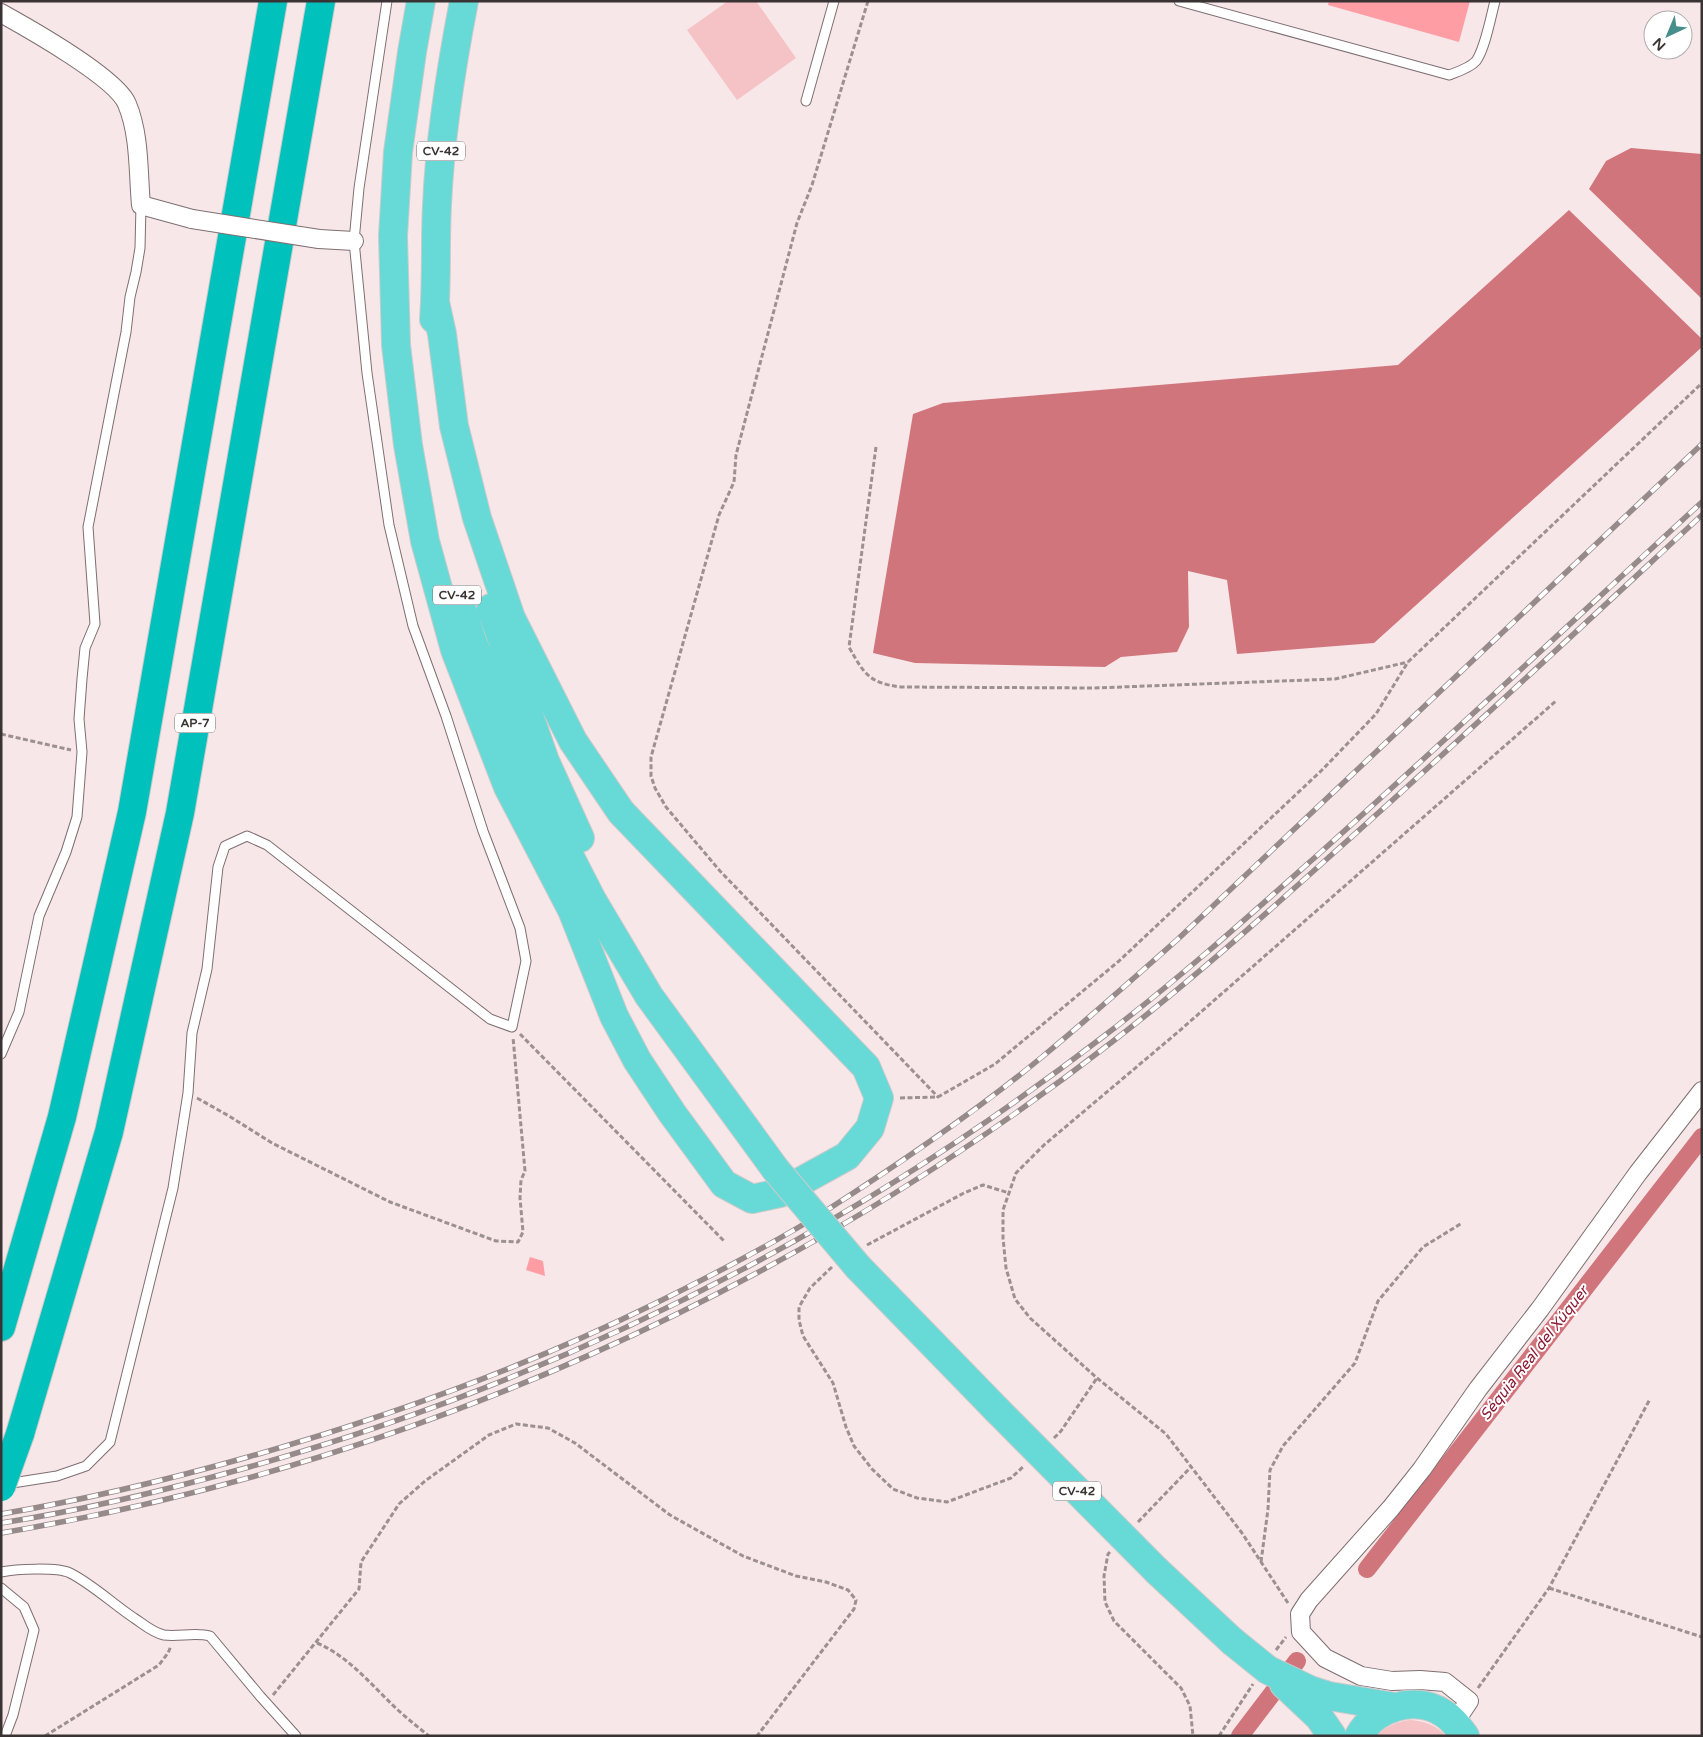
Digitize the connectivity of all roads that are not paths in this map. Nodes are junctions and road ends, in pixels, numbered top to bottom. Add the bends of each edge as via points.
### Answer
1 (273, 1) edge
2 (321, 1) edge
3 (387, 1) edge
4 (421, 1) edge
5 (430, 1) edge
6 (464, 1) edge
7 (834, 1) edge
8 (1180, 1) edge
9 (1495, 1) edge
10 (1, 13) edge
11 (806, 100) dead end
12 (141, 205) junction
13 (354, 241) junction
14 (435, 302) junction
15 (1, 1054) edge
16 (1702, 1091) edge
17 (740, 1122) junction
18 (1, 1327) edge
19 (1, 1486) edge
20 (1, 1572) edge
21 (1, 1588) edge
22 (1306, 1695) junction
23 (1395, 1707) junction
24 (1463, 1720) edge
25 (5, 1736) edge
26 (296, 1736) edge
27 (1332, 1736) edge
28 (1359, 1736) edge

1 - 18 highway via 132,812 62,1117
2 - 19 highway, AP-7, bridge via 180,813 109,1132 20,1434
3 - 13 lane
4 - 14 main road via 398,152 393,236 397,354 408,445 425,541 455,650 508,787 572,910 614,1016 637,1060 724,1184 752,1198 780,1193 847,1156 870,1128 879,1098 866,1067 621,812 572,741 511,618 477,518 454,426
5 - 17 main road, CV-42 via 419,53 401,235 404,343 418,441 439,535 472,641 520,756 592,900 648,996
6 - 14 main road, CV-42 via 440,154
7 - 11 lane
8 - 9 lane via 1448,75 1476,61
10 - 12 street via 110,82 127,102 135,132
12 - 13 street, bridge via 192,219 319,239
12 - 15 lane via 140,248 88,527 95,624 85,648 82,678 79,719 82,752 77,817 39,916 19,1012
13 - 19 lane via 380,467 389,525 413,626 520,928 526,961 512,1027 490,1019 267,845 247,836 226,846 218,867 207,969 192,1033 188,1093 173,1188 110,1442 86,1466 57,1476
14 - 17 main road, CV-42 via 432,336 446,429 466,523 496,627 545,761 605,893 659,990
16 - 24 street via 1638,1173 1422,1469 1300,1614 1301,1627 1325,1658 1362,1676 1444,1682
17 - 22 main road, CV-42, bridge via 858,1267 998,1411 1157,1571 1232,1641
20 - 26 lane via 43,1569 69,1572 146,1626 163,1634 200,1633 210,1636
21 - 25 lane via 24,1607 34,1630
22 - 23 main road, CV-42
22 - 27 main road, CV-42
23 - 24 main road, CV-42 via 1427,1706
23 - 28 main road, CV-42 via 1377,1715

